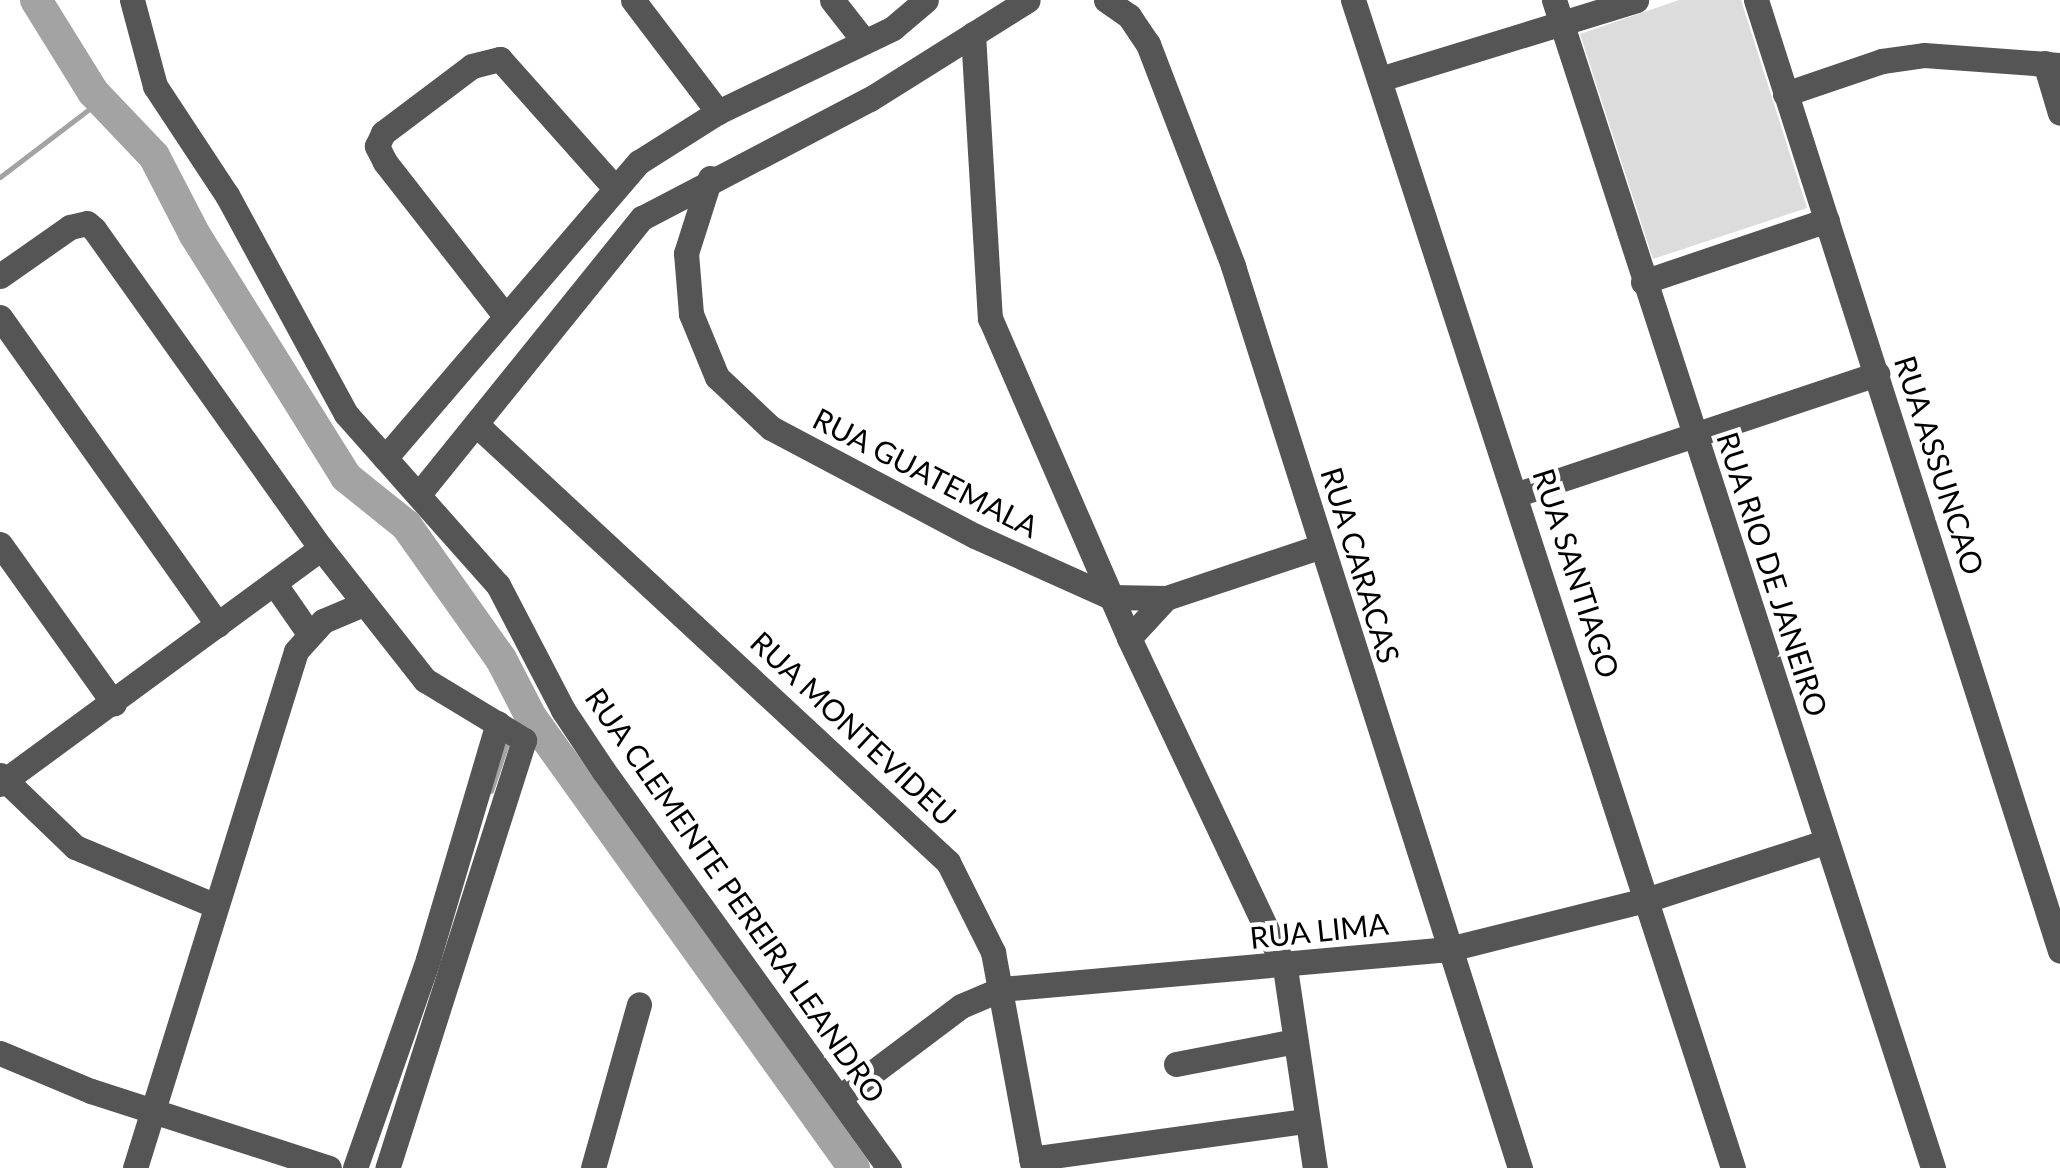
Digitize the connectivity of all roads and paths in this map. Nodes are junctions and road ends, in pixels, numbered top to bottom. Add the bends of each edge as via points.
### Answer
1 (132, 0) edge
2 (633, 0) edge
3 (832, 0) edge
4 (926, 0) edge
5 (1028, 0) edge
6 (1106, 0) edge
7 (1354, 0) edge
8 (1554, 0) edge
9 (1636, 0) edge
10 (1756, 0) edge
11 (1588, 8) edge
12 (1563, 26) junction
13 (974, 34) junction
14 (864, 42) junction
15 (2052, 64) edge
16 (1380, 79) junction
17 (1785, 94) junction
18 (718, 112) junction
19 (2060, 113) edge
20 (710, 178) junction
21 (614, 187) junction
22 (1827, 220) junction
23 (0, 276) edge
24 (1643, 282) junction
25 (0, 317) edge
26 (506, 317) junction
27 (1877, 374) junction
28 (478, 426) junction
29 (1695, 435) junction
30 (385, 458) junction
31 (419, 494) junction
32 (1518, 494) junction
33 (0, 544) edge
34 (1321, 546) junction
35 (322, 548) junction
36 (274, 583) junction
37 (1111, 597) junction
38 (1166, 598) junction
39 (364, 604) junction
40 (218, 624) junction
41 (308, 632) junction
42 (1129, 638) junction
43 (114, 704) junction
44 (510, 730) junction
45 (1, 780) edge
46 (1825, 842) junction
47 (1646, 900) junction
48 (216, 906) junction
49 (1449, 949) junction
50 (2060, 950) edge
51 (1285, 968) junction
52 (1002, 989) junction
53 (640, 1004) dead end
54 (1295, 1041) junction
55 (0, 1054) edge
56 (1176, 1064) dead end
57 (840, 1098) junction
58 (153, 1109) junction
59 (1305, 1120) junction
60 (1032, 1164) edge
61 (135, 1168) edge
62 (328, 1168) edge
63 (355, 1168) edge
64 (387, 1168) edge
65 (593, 1168) edge
66 (889, 1168) edge
67 (1315, 1168) edge
68 (1520, 1168) edge
69 (1733, 1168) edge
70 (1933, 1168) edge

1 - 30 street, RUA CLEMENTE PEREIRA LEANDRO via 156,86 228,194 346,414
2 - 18 street
3 - 14 street
4 - 14 street
5 - 13 street
6 - 34 street, RUA CARACAS via 1139,28 1156,60 1234,266
7 - 16 street, RUA SANTIAGO
8 - 12 street, RUA RIO DE JANEIRO
9 - 11 street
10 - 17 street, RUA ASSUNCAO
11 - 12 street
12 - 16 street
12 - 24 street, RUA RIO DE JANEIRO
13 - 20 street via 870,99
13 - 37 street via 983,284 990,318
14 - 18 street
15 - 17 street via 1924,55
15 - 19 street
16 - 32 street, RUA SANTIAGO
17 - 22 street, RUA ASSUNCAO
18 - 21 street via 658,147
20 - 28 street via 628,230
20 - 37 street, RUA GUATEMALA via 693,219 685,278 702,346 734,397 771,428 855,475
21 - 26 street
21 - 26 street via 500,60 481,61 383,132 376,146 385,162
22 - 24 street
22 - 27 street, RUA ASSUNCAO
23 - 35 street via 70,227 87,223
24 - 29 street, RUA RIO DE JANEIRO
25 - 40 street
26 - 30 street
27 - 29 street
27 - 50 street, RUA ASSUNCAO
28 - 31 street
28 - 52 street, RUA MONTEVIDEU via 930,842 981,920
29 - 32 street
29 - 46 street, RUA RIO DE JANEIRO
30 - 31 street, RUA CLEMENTE PEREIRA LEANDRO via 398,480
31 - 57 street, RUA CLEMENTE PEREIRA LEANDRO via 498,585 563,710
32 - 47 street, RUA SANTIAGO
33 - 43 street
34 - 38 street, RUA GUATEMALA
34 - 49 street, RUA CARACAS
35 - 36 street
35 - 39 street
36 - 40 street
36 - 41 street
37 - 38 street, RUA GUATEMALA
37 - 42 street
38 - 42 street
39 - 41 street
39 - 44 street via 425,680
40 - 43 street
41 - 48 street via 288,673
42 - 51 street
43 - 45 street
44 - 63 street
44 - 64 street
45 - 48 street via 74,847
46 - 47 street, RUA LIMA
46 - 70 street, RUA RIO DE JANEIRO
47 - 49 street, RUA LIMA
47 - 69 street, RUA SANTIAGO
48 - 58 street
49 - 51 street, RUA LIMA
49 - 68 street, RUA CARACAS
51 - 52 street, RUA LIMA
51 - 54 street
52 - 57 street, RUA LIMA via 961,1006
52 - 60 street, RUA MONTEVIDEU
53 - 65 street
54 - 56 street
54 - 59 street
55 - 58 street
57 - 66 street, RUA CLEMENTE PEREIRA LEANDRO
58 - 61 street
58 - 62 street
59 - 60 street
59 - 67 street

